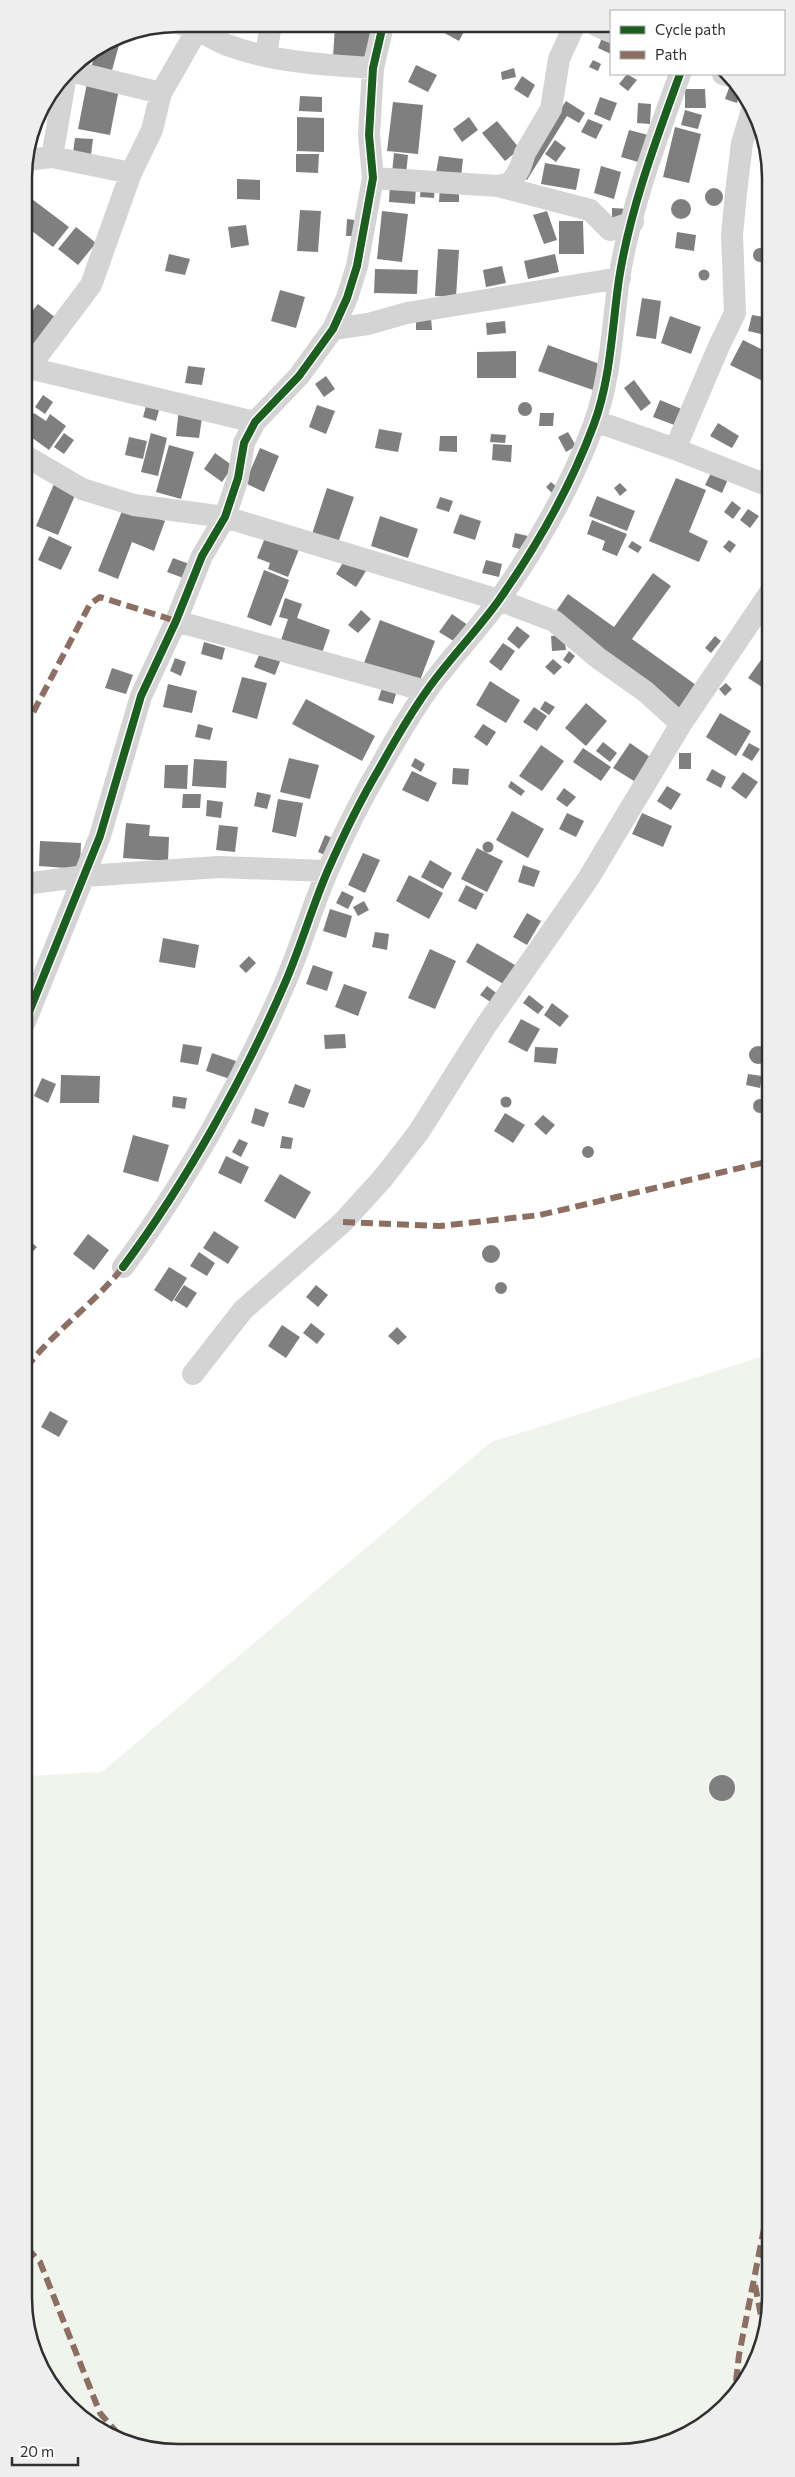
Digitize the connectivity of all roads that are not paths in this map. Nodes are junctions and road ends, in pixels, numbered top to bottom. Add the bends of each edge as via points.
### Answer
1 (185, 32) edge
2 (200, 32) edge
3 (270, 32) edge
4 (381, 32) edge
5 (571, 32) edge
6 (266, 55) junction
7 (373, 68) junction
8 (78, 73) edge
9 (680, 75) edge
10 (64, 89) edge
11 (161, 93) junction
12 (749, 119) edge
13 (52, 157) junction
14 (34, 159) edge
15 (132, 173) junction
16 (373, 178) junction
17 (498, 186) junction
18 (633, 222) junction
19 (620, 278) junction
20 (334, 329) junction
21 (33, 362) edge
22 (33, 373) edge
23 (595, 421) junction
24 (255, 422) junction
25 (675, 449) junction
26 (33, 460) edge
27 (762, 483) edge
28 (225, 517) junction
29 (499, 600) junction
30 (762, 604) edge
31 (176, 621) junction
32 (426, 691) junction
33 (681, 724) junction
34 (327, 871) junction
35 (85, 876) junction
36 (33, 883) edge
37 (33, 1002) edge
38 (123, 1267) dead end
39 (193, 1374) dead end

1 - 11 street
2 - 6 street via 227,45
3 - 6 street
4 - 7 street
5 - 17 street via 559,59 551,109 525,152 514,178 510,183
6 - 7 street via 321,65
7 - 16 street via 369,135
8 - 11 street
9 - 18 street
10 - 13 street
11 - 15 street via 152,130
12 - 25 street via 742,143 732,235 735,313
13 - 14 street
13 - 15 street
15 - 21 street via 91,284
16 - 17 street
16 - 20 street via 357,266 348,298
17 - 18 street via 590,210 610,230
18 - 19 street
19 - 20 street via 407,313
19 - 23 street via 614,330
20 - 24 street via 299,376
22 - 24 street
23 - 25 street
23 - 29 street via 552,516
24 - 28 street via 244,443 238,478
25 - 27 street
26 - 28 street via 82,489 125,502
28 - 29 street
28 - 31 street via 202,556
29 - 32 street
29 - 33 street via 554,621 646,692
30 - 33 street
31 - 32 street
31 - 35 street via 141,696
32 - 34 street via 378,770
33 - 39 street via 588,879 485,1027 418,1133 343,1222 243,1310
34 - 35 street via 219,867
34 - 38 street via 300,946 260,1038 210,1130 147,1234
35 - 36 street
35 - 37 street

